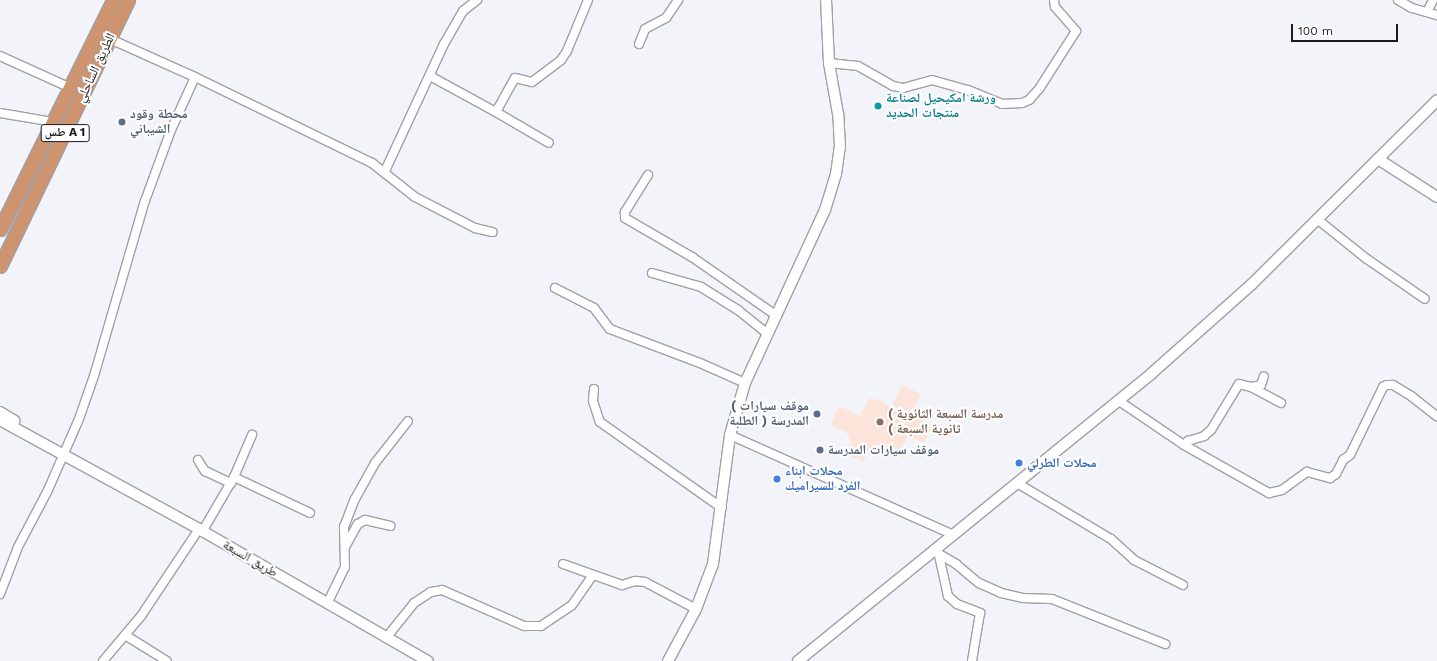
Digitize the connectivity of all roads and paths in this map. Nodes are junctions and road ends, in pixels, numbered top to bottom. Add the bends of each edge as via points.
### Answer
1 (113, 0) edge
2 (128, 0) edge
3 (477, 0) edge
4 (588, 0) edge
5 (678, 0) edge
6 (826, 0) edge
7 (1054, 0) edge
8 (1398, 0) edge
9 (1433, 0) edge
10 (1427, 12) junction
11 (1437, 15) edge
12 (110, 39) junction
13 (639, 44) dead end
14 (0, 56) edge
15 (829, 63) junction
16 (430, 76) junction
17 (195, 77) junction
18 (71, 88) junction
19 (1437, 100) edge
20 (496, 112) junction
21 (0, 113) edge
22 (54, 122) junction
23 (549, 143) dead end
24 (1378, 159) junction
25 (385, 171) junction
26 (648, 175) dead end
27 (1437, 197) edge
28 (1317, 219) junction
29 (0, 230) edge
30 (493, 232) dead end
31 (0, 266) edge
32 (652, 273) dead end
33 (555, 288) dead end
34 (1425, 299) dead end
35 (776, 316) junction
36 (768, 334) junction
37 (1264, 376) dead end
38 (745, 383) junction
39 (1251, 387) junction
40 (594, 389) dead end
41 (1119, 401) junction
42 (1281, 403) dead end
43 (0, 412) edge
44 (1437, 416) edge
45 (0, 420) edge
46 (408, 421) dead end
47 (252, 435) dead end
48 (730, 435) junction
49 (1184, 445) junction
50 (67, 456) junction
51 (198, 460) dead end
52 (232, 480) junction
53 (1017, 483) junction
54 (722, 508) junction
55 (310, 513) dead end
56 (390, 526) dead end
57 (201, 531) junction
58 (954, 535) junction
59 (345, 547) junction
60 (938, 552) junction
61 (563, 564) dead end
62 (592, 576) junction
63 (1183, 586) dead end
64 (0, 594) edge
65 (326, 604) junction
66 (696, 609) junction
67 (125, 635) junction
68 (386, 638) junction
69 (1165, 644) dead end
70 (103, 661) edge
71 (167, 661) edge
72 (428, 661) edge
73 (668, 661) edge
74 (798, 661) edge
75 (972, 661) edge

1 - 18 highway, الطريق الساحلي / طس A 1
2 - 12 highway, الطريق الساحلي / طس A 1
3 - 16 street via 460,15
4 - 20 street via 561,60 532,82 515,78
5 - 13 street via 666,18 645,29
6 - 15 street
7 - 15 street via 1055,7 1076,31 1039,89 1022,103 1002,104 968,90 932,80 903,88 893,86 858,66
8 - 10 street
9 - 10 street
10 - 11 street
12 - 17 street
12 - 31 highway, الطريق الساحلي / طس A 1
14 - 18 street
15 - 35 street via 838,114 840,147 836,174 825,210
16 - 20 street
16 - 25 street via 410,112
17 - 25 street
17 - 50 street via 145,201 94,376
18 - 22 highway, الطريق الساحلي / طس A 1
19 - 24 street
20 - 23 street
21 - 22 street
22 - 29 highway, الطريق الساحلي / طس A 1
24 - 27 street
24 - 28 street
25 - 30 street via 415,197 475,228
26 - 35 street via 625,212 626,218 692,257
28 - 34 street via 1367,259
28 - 41 street via 1251,285
32 - 36 street via 701,287 738,310
33 - 38 street via 594,308 610,329 700,362
35 - 36 street
36 - 38 street
37 - 39 street via 1261,385
38 - 48 street
39 - 42 street
39 - 49 street via 1239,384 1211,430 1200,438 1188,440
40 - 54 street via 593,401 600,422
41 - 49 street
41 - 53 street
43 - 50 street
44 - 49 street via 1394,385 1387,385 1383,387 1350,455 1343,460 1336,474 1330,478 1306,472 1276,493 1263,492
45 - 50 street
46 - 59 street via 364,479 344,527
47 - 52 street
48 - 54 street
48 - 58 street
50 - 57 street, طريق السبعة
50 - 64 street via 18,548
51 - 52 street via 206,470
52 - 55 street
52 - 57 street
53 - 58 street
53 - 63 street via 1111,539 1134,560
54 - 66 street via 713,564
56 - 59 street via 365,520 358,524
57 - 65 street, طريق السبعة
57 - 67 street
58 - 60 street
59 - 65 street via 345,567
60 - 69 street via 979,583 1001,593 1022,598 1052,599
60 - 74 street
60 - 75 street via 948,596 957,604 980,612
61 - 62 street
62 - 66 street via 622,585 635,581 645,582
62 - 68 street via 572,605 540,626 524,626 442,590 431,592 414,603 404,612
65 - 68 street, طريق السبعة
66 - 73 street
67 - 70 street
67 - 71 street
68 - 72 street, طريق السبعة

